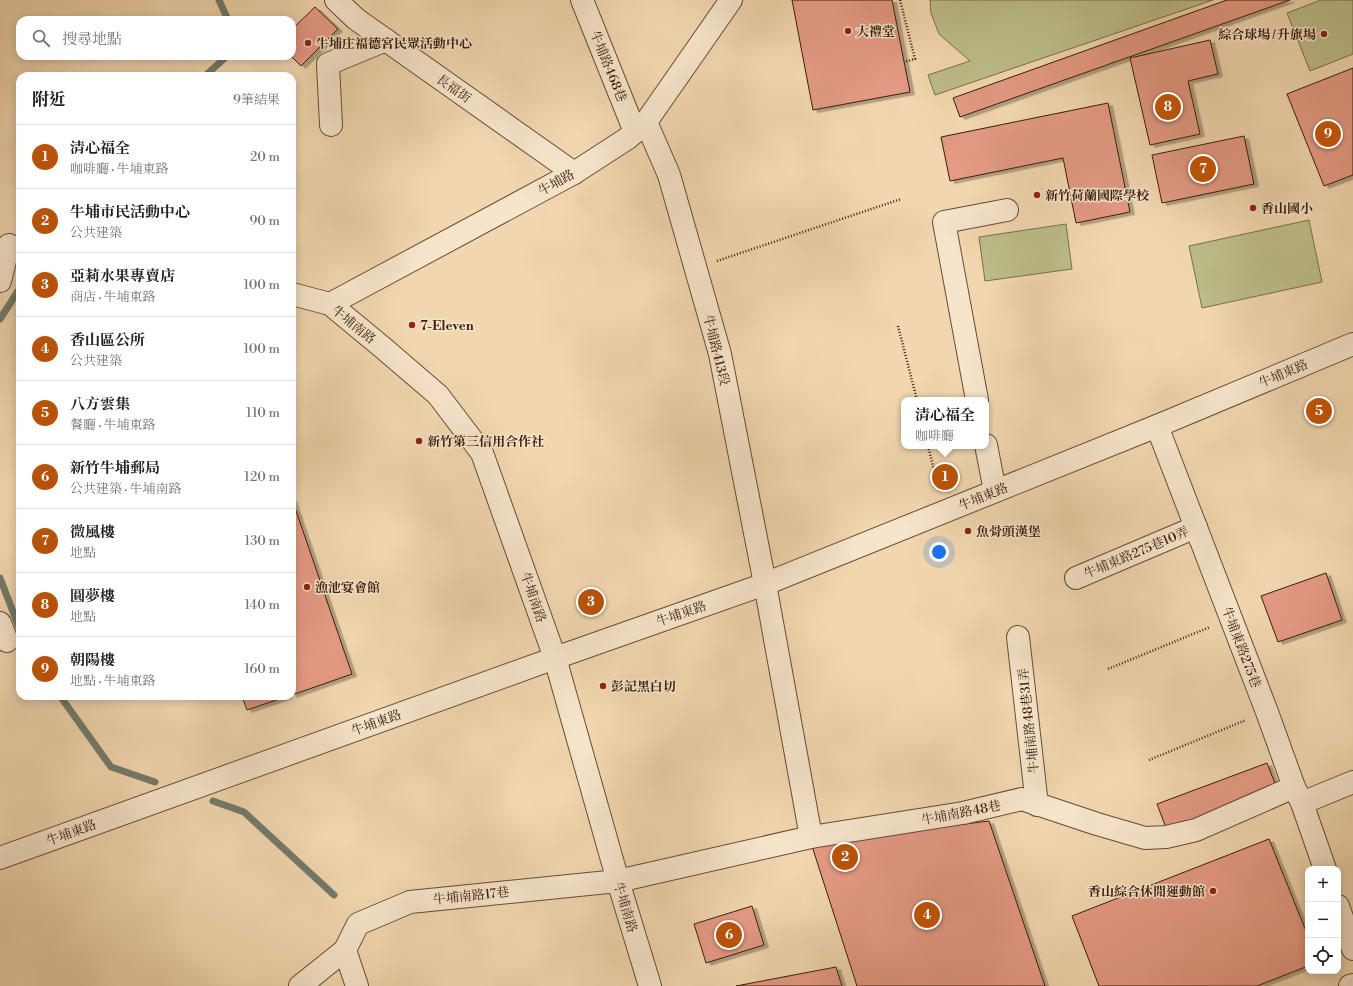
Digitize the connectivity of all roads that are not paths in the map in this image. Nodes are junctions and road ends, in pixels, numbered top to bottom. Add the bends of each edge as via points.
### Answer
1 (336, 0) edge
2 (582, 0) edge
3 (731, 0) edge
4 (386, 40) junction
5 (331, 125) dead end
6 (641, 127) junction
7 (574, 173) junction
8 (1007, 210) dead end
9 (10, 246) edge
10 (0, 281) edge
11 (296, 295) edge
12 (330, 304) junction
13 (1353, 344) edge
14 (977, 397) edge
15 (1157, 426) junction
16 (987, 449) edge
17 (995, 491) junction
18 (1196, 527) junction
19 (1076, 578) dead end
20 (765, 584) junction
21 (1018, 637) dead end
22 (555, 658) junction
23 (1353, 782) edge
24 (1298, 795) junction
25 (1037, 806) junction
26 (811, 837) junction
27 (0, 858) edge
28 (1324, 866) edge
29 (618, 881) junction
30 (1341, 915) edge
31 (1353, 949) edge
32 (344, 950) junction
33 (300, 986) edge
34 (357, 986) edge
35 (650, 986) edge

1 - 4 street, 長福街 via 356,19
2 - 6 street, 牛埔路468巷
3 - 6 street, 牛埔路
4 - 5 street via 328,64
4 - 7 street, 長福街
6 - 7 street, 牛埔路
6 - 20 street, 牛埔路413段 via 669,175 720,354
7 - 12 street, 牛埔路
8 - 14 street via 944,222
9 - 10 street
11 - 12 street, 牛埔南路
12 - 22 street, 牛埔南路 via 438,395 482,453
13 - 15 street, 牛埔東路
15 - 17 street, 牛埔東路
15 - 18 street, 牛埔東路275巷
16 - 17 street
17 - 20 street, 牛埔東路
18 - 19 street, 牛埔東路275巷10弄
18 - 24 street, 牛埔東路275巷
20 - 22 street, 牛埔東路
20 - 26 street, 牛埔路413段
21 - 25 street, 牛埔南路48巷31弄
22 - 27 street, 牛埔東路
22 - 29 street, 牛埔南路
23 - 24 street, 牛埔南路48巷
24 - 25 street, 牛埔南路48巷 via 1196,830 1166,837 1145,838
24 - 28 street, 牛埔東路275巷
25 - 26 street, 牛埔南路48巷 via 1022,799 963,813
26 - 29 street, 牛埔南路48巷
29 - 32 street, 牛埔南路17巷 via 410,902 358,924
29 - 35 street, 牛埔南路
30 - 31 street
32 - 33 street
32 - 34 street

